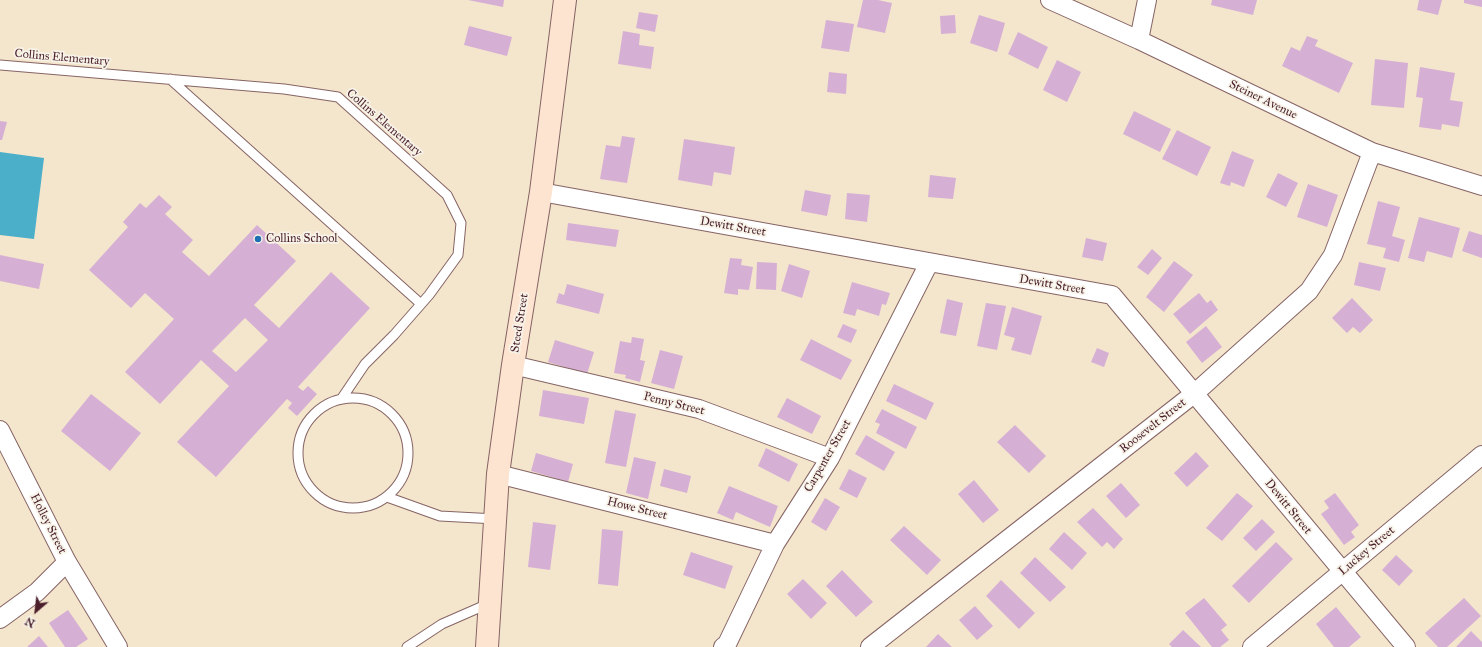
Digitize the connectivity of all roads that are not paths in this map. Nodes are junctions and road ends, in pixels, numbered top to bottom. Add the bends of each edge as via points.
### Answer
1 (565, 0) edge
2 (1050, 0) edge
3 (1147, 0) edge
4 (1139, 40) junction
5 (0, 65) edge
6 (170, 79) junction
7 (1372, 152) junction
8 (1482, 186) edge
9 (541, 192) junction
10 (929, 263) junction
11 (421, 304) junction
12 (513, 365) junction
13 (1195, 393) junction
14 (342, 398) junction
15 (0, 430) edge
16 (1482, 455) edge
17 (830, 458) junction
18 (498, 474) junction
19 (387, 497) junction
20 (496, 519) junction
21 (775, 544) junction
22 (67, 562) junction
23 (1342, 572) junction
24 (490, 603) junction
25 (0, 618) edge
26 (727, 646) edge
27 (118, 647) edge
28 (407, 647) edge
29 (487, 647) edge
30 (870, 647) edge
31 (1252, 647) edge
32 (1406, 647) edge

1 - 9 street, Steed Street
2 - 4 street, Steiner Avenue
3 - 4 street
4 - 7 street, Steiner Avenue
5 - 6 lane, Collins Elementary
6 - 11 lane
6 - 11 lane, Collins Elementary via 284,89 338,97 447,195 461,222 458,255
7 - 8 street, Steiner Avenue
7 - 13 street, Roosevelt Street via 1333,255 1309,291
9 - 10 street, Dewitt Street
9 - 12 street, Steed Street
10 - 13 street, Dewitt Street via 1112,295
10 - 17 street, Carpenter Street
11 - 14 lane, Collins Elementary via 365,364
12 - 17 street, Penny Street via 699,409
12 - 18 street, Steed Street
13 - 23 street, Dewitt Street
13 - 30 street, Roosevelt Street
14 - 19 lane, Collins Elementary via 374,401 397,420 408,447 403,477
14 - 19 lane, Collins Elementary via 305,423 296,451 299,470 312,492 329,504 364,508
15 - 22 street, Holley Street
16 - 23 street, Luckey Street
17 - 21 street, Carpenter Street
18 - 20 street, Steed Street
18 - 21 street, Howe Street
19 - 20 lane via 440,516
20 - 24 street, Steed Street
21 - 26 street, Carpenter Street
22 - 25 street, Holley Street via 37,592
22 - 27 street
23 - 31 street, Luckey Street
23 - 32 street, Dewitt Street
24 - 28 lane via 442,624
24 - 29 street, Steed Street

